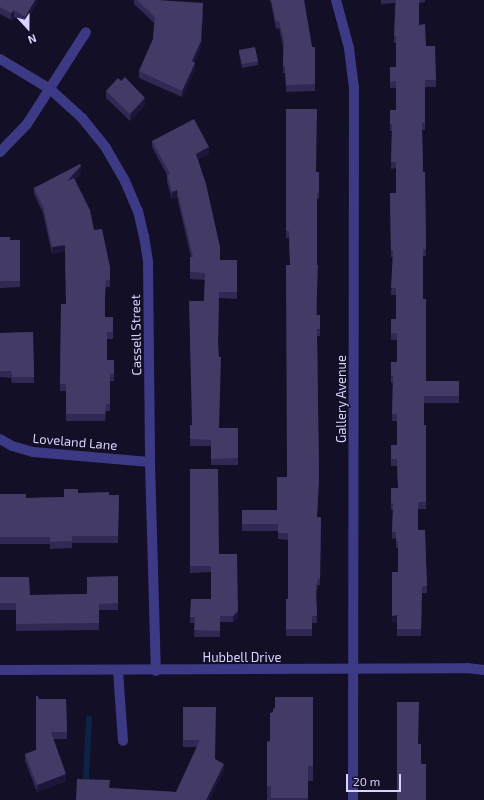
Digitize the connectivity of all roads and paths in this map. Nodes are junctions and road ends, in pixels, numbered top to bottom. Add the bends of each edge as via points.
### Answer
1 (336, 0) edge
2 (86, 32) dead end
3 (0, 59) edge
4 (50, 89) junction
5 (0, 152) edge
6 (0, 439) edge
7 (150, 462) junction
8 (0, 670) edge
9 (118, 670) junction
10 (354, 670) junction
11 (484, 670) edge
12 (156, 671) junction
13 (123, 741) dead end
14 (354, 800) edge

1 - 10 street, Gallery Avenue via 349,48 354,87
2 - 4 street
3 - 4 street, Cassell Street
4 - 5 street via 27,124
4 - 7 street, Cassell Street via 82,118 106,148 125,181 139,218 148,262
6 - 7 street, Loveland Lane via 12,446 33,452
7 - 12 street, Cassell Street
8 - 9 street, Hubbell Drive
9 - 12 street, Hubbell Drive
9 - 13 street
10 - 11 street, Hubbell Drive
10 - 12 street, Hubbell Drive
10 - 14 street, Gallery Avenue

